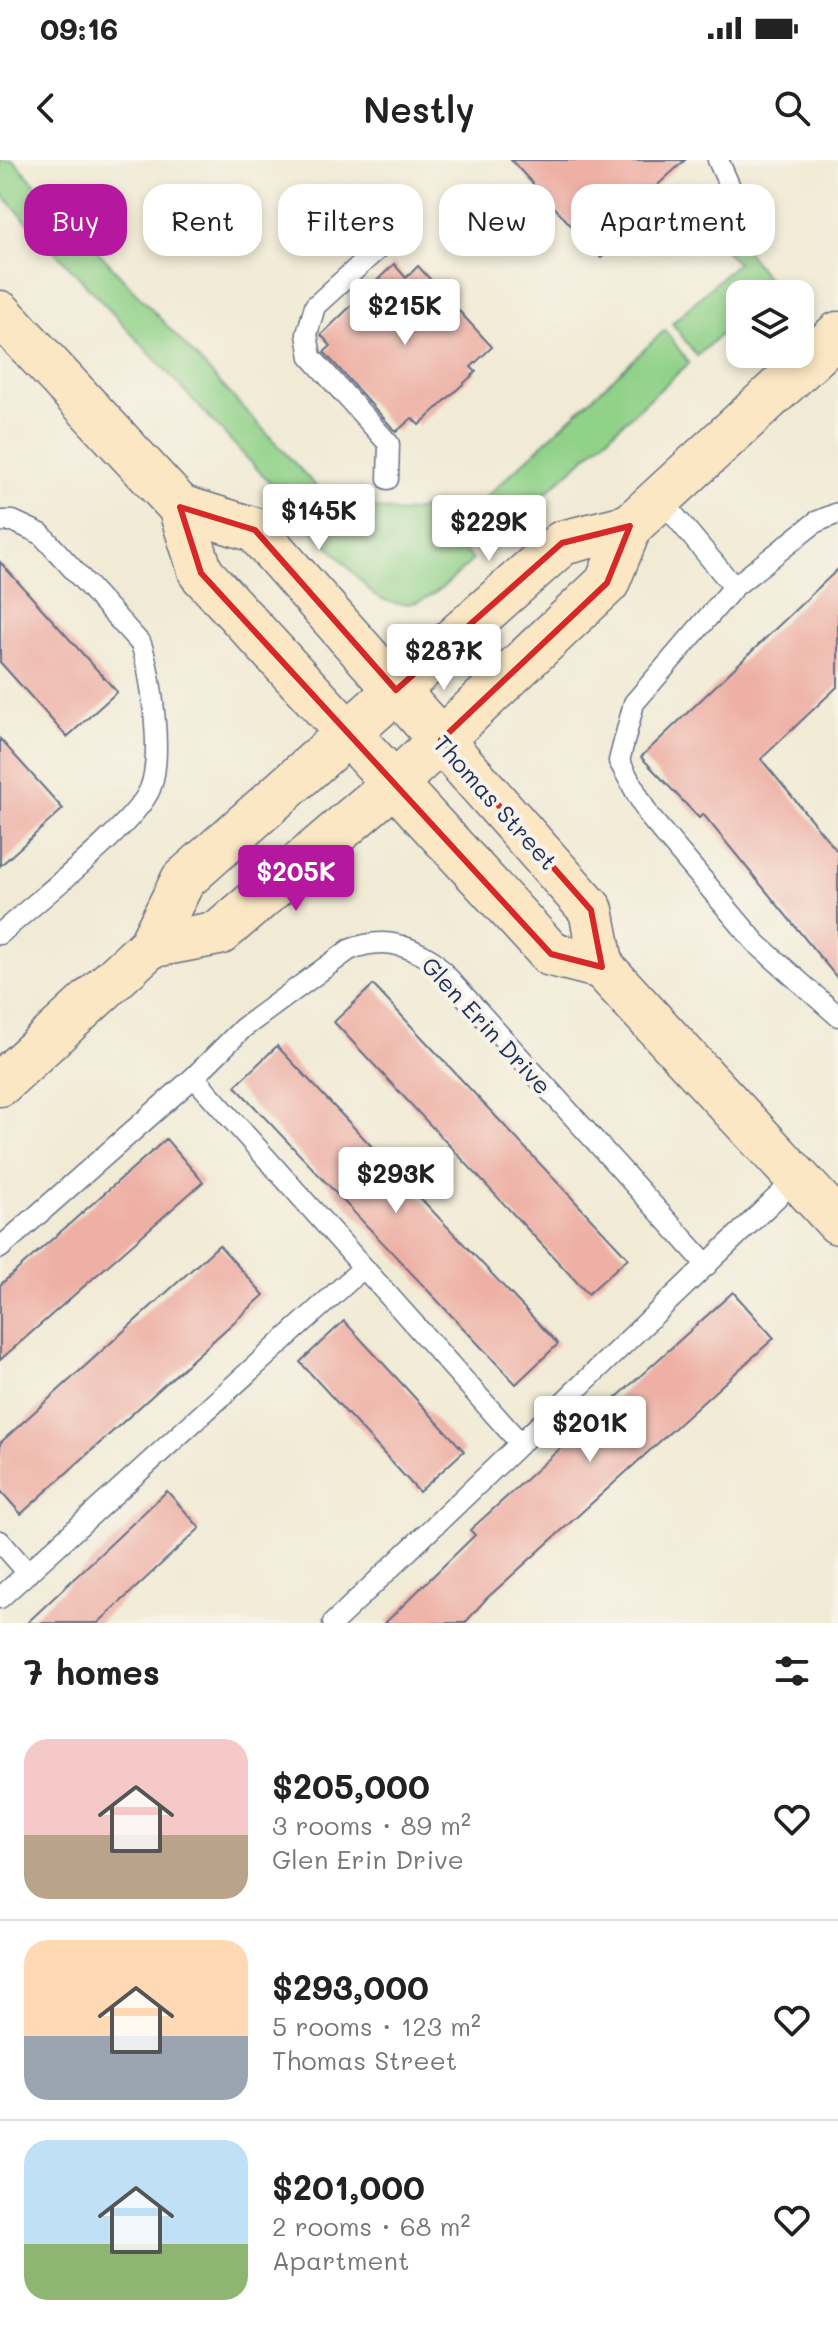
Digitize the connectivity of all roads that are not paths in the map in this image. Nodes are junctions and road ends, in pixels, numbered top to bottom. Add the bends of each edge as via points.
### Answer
1 (718, 160) edge
2 (729, 184) edge
3 (370, 256) edge
4 (0, 313) edge
5 (838, 334) edge
6 (388, 479) dead end
7 (180, 507) junction
8 (645, 512) junction
9 (838, 513) edge
10 (0, 521) edge
11 (734, 587) junction
12 (396, 690) junction
13 (349, 732) junction
14 (441, 740) junction
15 (395, 783) junction
16 (0, 934) edge
17 (150, 946) junction
18 (602, 967) junction
19 (838, 1016) edge
20 (194, 1077) junction
21 (0, 1084) edge
22 (797, 1178) junction
23 (838, 1222) edge
24 (0, 1248) edge
25 (707, 1265) junction
26 (363, 1268) junction
27 (520, 1443) junction
28 (0, 1541) edge
29 (28, 1573) junction
30 (0, 1598) edge
31 (333, 1623) edge

1 - 2 lane
3 - 6 lane via 315,306 307,334 311,357 389,444
4 - 7 street
5 - 8 street
7 - 12 street, Thomas Street via 255,530
7 - 13 street via 201,573
8 - 11 lane
8 - 12 street via 562,543
8 - 14 street via 607,583
9 - 11 lane via 816,522
10 - 16 lane via 41,534 141,644 148,666 156,769 149,792 131,817
11 - 19 lane via 634,703 619,761 649,816 756,943
12 - 13 street
12 - 14 street, Thomas Street
13 - 15 street
13 - 17 street via 183,880
14 - 15 street
14 - 18 street, Thomas Street via 591,910
15 - 17 street via 219,933
15 - 18 street via 551,954
17 - 21 street
18 - 22 street
20 - 24 lane, Glen Erin Drive
20 - 25 lane, Glen Erin Drive via 243,1028 349,950 365,943 410,947 433,961
20 - 26 lane
22 - 23 street
22 - 25 lane
25 - 27 lane
26 - 27 lane
26 - 29 lane
27 - 31 lane
28 - 29 lane
29 - 30 lane

